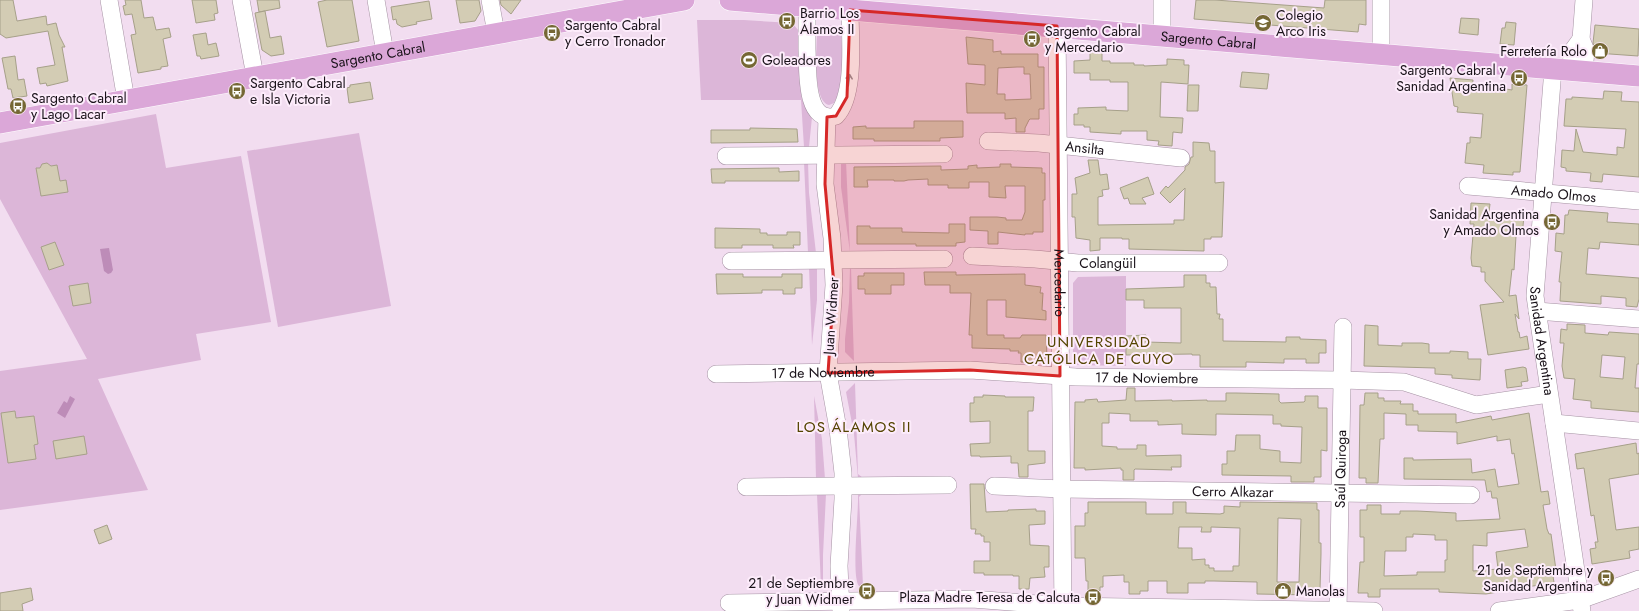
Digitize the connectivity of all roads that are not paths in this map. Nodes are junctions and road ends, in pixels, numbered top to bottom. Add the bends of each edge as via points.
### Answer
1 (109, 0) edge
2 (242, 0) edge
3 (376, 0) edge
4 (490, 0) edge
5 (684, 0) edge
6 (730, 0) edge
7 (1162, 0) edge
8 (1381, 0) edge
9 (1584, 0) edge
10 (645, 3) edge
11 (807, 5) junction
12 (850, 10) junction
13 (1057, 26) junction
14 (496, 33) junction
15 (1162, 36) junction
16 (385, 53) junction
17 (1382, 54) junction
18 (1569, 70) junction
19 (255, 76) junction
20 (1639, 76) edge
21 (126, 100) junction
22 (826, 114) junction
23 (0, 123) edge
24 (988, 141) dead end
25 (1058, 146) junction
26 (944, 154) dead end
27 (825, 155) junction
28 (726, 156) dead end
29 (1181, 158) dead end
30 (1468, 186) dead end
31 (1543, 192) junction
32 (1639, 201) edge
33 (972, 256) dead end
34 (944, 259) dead end
35 (833, 260) junction
36 (731, 261) dead end
37 (1059, 261) junction
38 (1219, 263) dead end
39 (1537, 310) junction
40 (1639, 318) edge
41 (1343, 327) dead end
42 (828, 373) junction
43 (716, 374) dead end
44 (1060, 376) junction
45 (1342, 380) junction
46 (1549, 394) junction
47 (1554, 423) junction
48 (1639, 431) edge
49 (948, 485) dead end
50 (843, 486) junction
51 (994, 486) dead end
52 (746, 487) dead end
53 (1062, 489) junction
54 (1340, 492) junction
55 (1471, 495) dead end
56 (1639, 579) edge
57 (729, 603) dead end
58 (841, 606) edge
59 (918, 606) edge
60 (1581, 606) edge
61 (1063, 608) edge
62 (1203, 610) edge
63 (1338, 611) edge
64 (1374, 611) edge
65 (1499, 611) edge

1 - 21 street
2 - 19 street
3 - 16 street
4 - 14 street
5 - 10 main road, Sargento Cabral
6 - 11 main road, Sargento Cabral
7 - 15 street
8 - 17 street
9 - 18 street, Sanidad Argentina via 1581,39 1586,52
10 - 14 main road, Sargento Cabral
11 - 12 main road, Sargento Cabral
11 - 22 street, Juan Widmer via 810,93
12 - 13 main road, Sargento Cabral
22 -> 12 street, Juan Widmer via 845,103 849,76
13 - 15 main road, Sargento Cabral
13 - 25 street, Mercedario
14 - 16 main road, Sargento Cabral
15 - 17 main road, Sargento Cabral
16 - 19 main road, Sargento Cabral
17 - 18 main road, Sargento Cabral
18 - 20 main road, Sargento Cabral
18 - 31 street, Sanidad Argentina
19 - 21 main road, Sargento Cabral
21 - 23 main road, Sargento Cabral
22 - 27 street, Juan Widmer
24 - 25 street, Ansilta
25 - 29 street, Ansilta
25 - 37 street, Mercedario
26 - 27 street
27 - 28 street
27 - 35 street, Juan Widmer via 824,184
30 - 31 street, Amado Olmos
31 - 32 street, Amado Olmos
31 - 39 street, Sanidad Argentina via 1535,296
33 - 37 street, Colangüil
34 - 35 street
35 - 36 street
35 - 42 street, Juan Widmer via 834,295
37 - 38 street, Colangüil
37 - 44 street, Mercedario
39 - 40 street
39 - 46 street, Sanidad Argentina
41 - 45 street, Saúl Quiroga
42 - 43 street, 17 de Noviembre
42 - 44 street, 17 de Noviembre via 970,370
42 - 50 street, Juan Widmer via 840,442
44 - 45 street, 17 de Noviembre
44 - 53 street, Mercedario
45 - 46 street, 17 de Noviembre via 1404,382 1476,404
45 - 54 street, Saúl Quiroga
46 - 47 street, Sanidad Argentina
47 - 48 street
47 - 60 street, Sanidad Argentina
49 - 50 street
50 - 52 street
50 - 58 street, Juan Widmer via 838,566
51 - 53 street, Cerro Alkazar
53 - 54 street, Cerro Alkazar
53 - 61 street, Mercedario
54 - 55 street, Cerro Alkazar
54 - 63 street, Saúl Quiroga
56 - 60 street
57 - 58 street
58 - 59 street
59 - 61 street via 972,599
60 - 65 street
61 - 62 street
62 - 63 street
63 - 64 street

